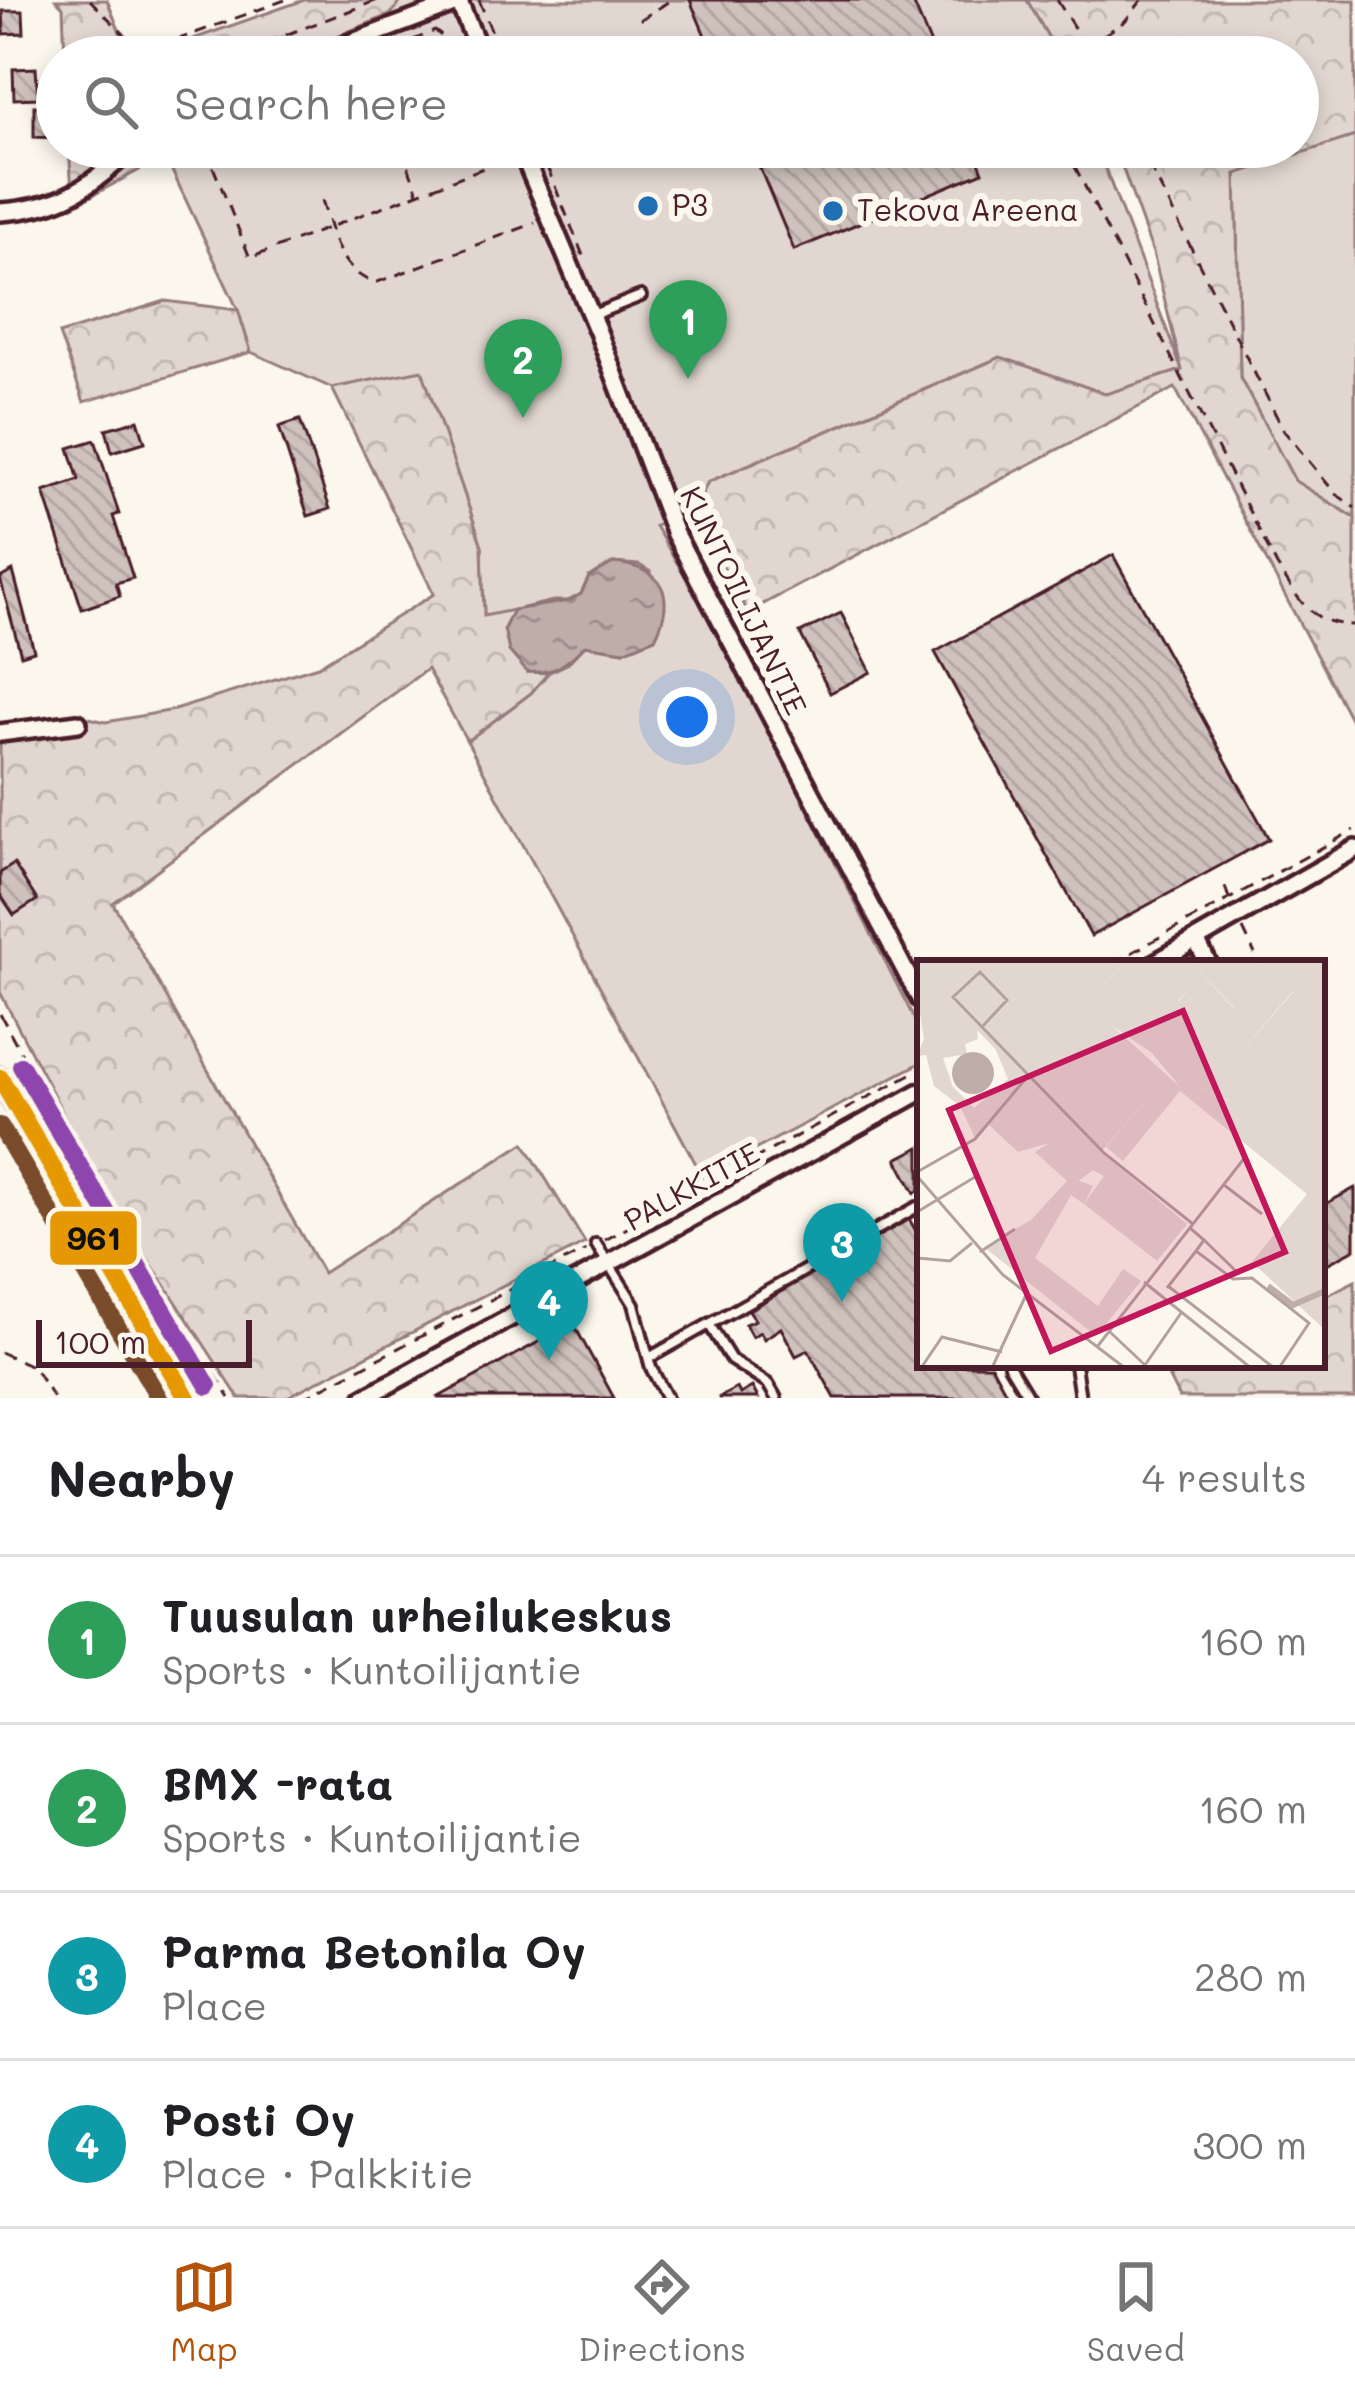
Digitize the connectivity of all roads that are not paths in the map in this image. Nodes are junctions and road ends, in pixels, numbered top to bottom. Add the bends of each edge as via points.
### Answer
1 (459, 1) edge
2 (368, 36) edge
3 (473, 36) edge
4 (111, 168) edge
5 (521, 168) edge
6 (0, 212) edge
7 (641, 296) dead end
8 (591, 316) junction
9 (78, 722) dead end
10 (0, 734) edge
11 (1355, 849) edge
12 (1196, 940) junction
13 (1160, 960) edge
14 (1206, 960) edge
15 (917, 993) edge
16 (0, 1078) edge
17 (917, 1095) edge
18 (917, 1209) edge
19 (596, 1244) road end
20 (608, 1265) junction
21 (709, 1324) junction
22 (649, 1358) junction
23 (1012, 1368) edge
24 (1075, 1368) edge
25 (187, 1398) edge
26 (364, 1398) edge
27 (668, 1398) edge
28 (776, 1398) edge
29 (1029, 1398) edge
30 (1080, 1398) edge

1 - 2 street
1 - 3 street
4 - 6 street via 68,199
5 - 8 street, KUNTOILIJANTIE
7 - 8 lane
8 - 15 street, KUNTOILIJANTIE via 675,534
9 - 10 street
11 - 12 street
12 - 13 street
12 - 14 street
16 - 25 street
17 - 20 street, PALKKITIE
18 - 21 lane
19 - 20 lane
20 - 22 lane via 634,1304
20 - 26 street, PALKKITIE
21 - 22 lane
21 - 28 lane via 731,1360
22 - 27 lane
23 - 29 lane
24 - 30 lane

